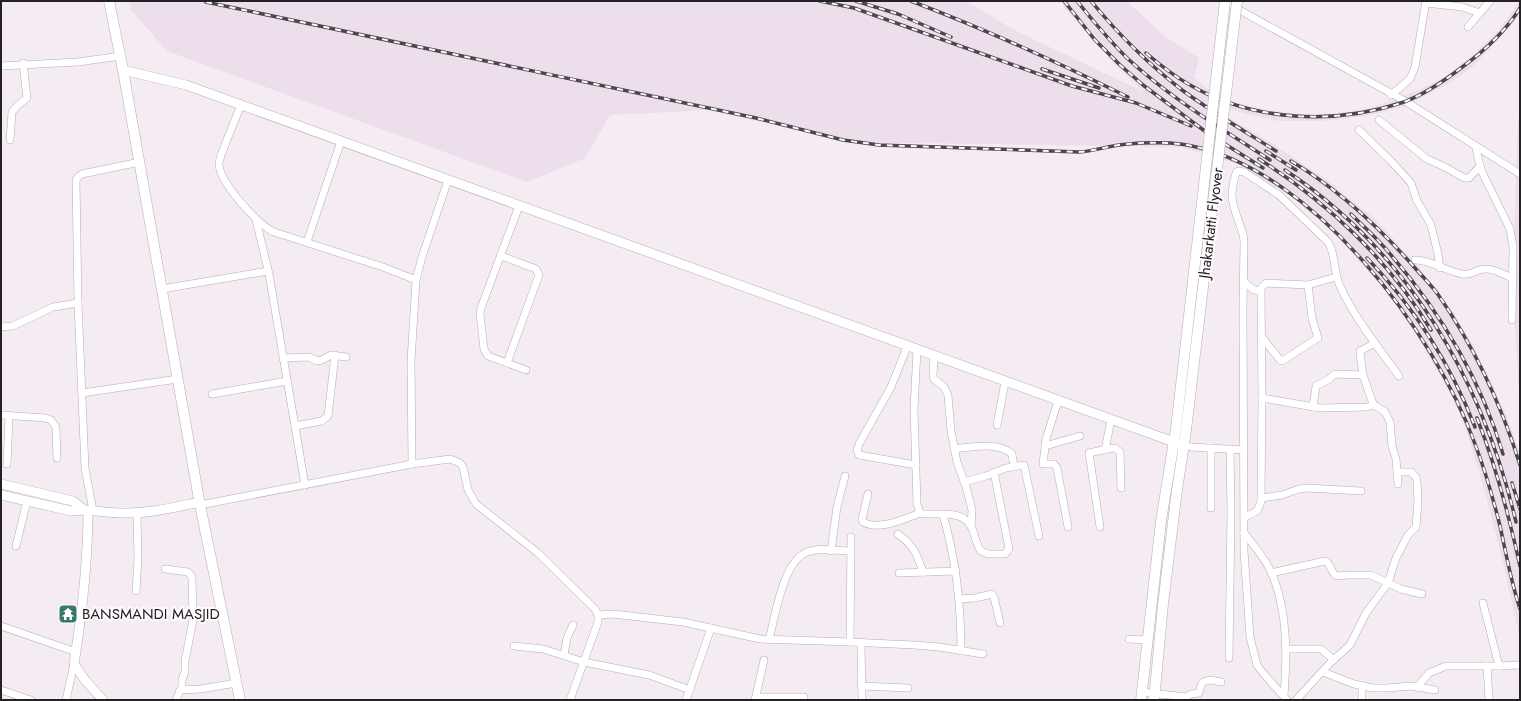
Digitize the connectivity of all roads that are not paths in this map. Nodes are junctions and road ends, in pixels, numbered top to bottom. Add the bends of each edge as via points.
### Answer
1 (109, 1) edge
2 (1224, 1) edge
3 (1237, 1) edge
4 (1490, 1) edge
5 (1426, 2) edge
6 (1463, 4) edge
7 (1480, 13) junction
8 (1468, 27) dead end
9 (121, 56) junction
10 (23, 64) junction
11 (1, 66) edge
12 (123, 70) junction
13 (1391, 95) junction
14 (241, 105) junction
15 (1380, 120) dead end
16 (1359, 130) dead end
17 (10, 140) dead end
18 (341, 141) junction
19 (1476, 148) junction
20 (140, 162) junction
21 (1480, 166) junction
22 (1520, 174) edge
23 (448, 180) junction
24 (519, 206) junction
25 (256, 220) junction
26 (307, 242) junction
27 (500, 256) junction
28 (1415, 260) dead end
29 (1440, 268) junction
30 (268, 270) junction
31 (1336, 277) junction
32 (1512, 278) junction
33 (416, 280) junction
34 (1244, 282) junction
35 (1308, 285) junction
36 (162, 289) junction
37 (1260, 291) junction
38 (78, 303) junction
39 (1512, 320) dead end
40 (1, 327) edge
41 (1261, 336) junction
42 (1375, 343) junction
43 (907, 347) junction
44 (917, 350) junction
45 (335, 355) junction
46 (934, 356) junction
47 (346, 357) dead end
48 (283, 358) junction
49 (507, 363) junction
50 (526, 370) dead end
51 (1363, 375) junction
52 (1399, 376) dead end
53 (178, 379) junction
54 (287, 381) junction
55 (1005, 382) junction
56 (82, 393) junction
57 (212, 394) dead end
58 (1262, 398) junction
59 (1058, 401) junction
60 (1374, 405) junction
61 (1313, 407) junction
62 (1, 415) edge
63 (9, 416) junction
64 (1111, 420) junction
65 (996, 425) dead end
66 (295, 426) junction
67 (1181, 430) junction
68 (1080, 436) dead end
69 (1174, 442) junction
70 (1045, 446) junction
71 (1185, 446) junction
72 (1211, 448) junction
73 (954, 449) junction
74 (1230, 449) junction
75 (1105, 450) junction
76 (1244, 450) junction
77 (58, 458) dead end
78 (7, 464) dead end
79 (412, 464) junction
80 (916, 465) junction
81 (1014, 467) junction
82 (994, 472) junction
83 (1397, 472) junction
84 (846, 476) dead end
85 (964, 482) junction
86 (1, 484) edge
87 (1398, 484) dead end
88 (305, 485) junction
89 (1121, 488) dead end
90 (1361, 491) dead end
91 (1, 494) edge
92 (868, 494) dead end
93 (1261, 498) junction
94 (27, 501) junction
95 (200, 504) junction
96 (1211, 508) dead end
97 (88, 511) junction
98 (136, 513) junction
99 (920, 513) junction
100 (943, 515) junction
101 (1245, 517) junction
102 (971, 526) junction
103 (1068, 527) dead end
104 (1100, 527) dead end
105 (1244, 533) junction
106 (898, 534) dead end
107 (1038, 536) dead end
108 (851, 537) dead end
109 (16, 546) dead end
110 (831, 551) junction
111 (850, 552) junction
112 (164, 569) dead end
113 (956, 571) junction
114 (924, 572) junction
115 (899, 573) dead end
116 (1271, 573) junction
117 (1388, 583) junction
118 (136, 591) dead end
119 (1422, 594) dead end
120 (959, 599) junction
121 (1483, 603) dead end
122 (598, 615) junction
123 (1000, 623) dead end
124 (573, 625) dead end
125 (1, 626) edge
126 (711, 628) junction
127 (1129, 639) dead end
128 (769, 640) junction
129 (1147, 640) junction
130 (850, 642) junction
131 (861, 642) junction
132 (514, 646) dead end
133 (1286, 649) junction
134 (961, 651) junction
135 (76, 652) junction
136 (983, 654) dead end
137 (564, 655) junction
138 (1228, 658) dead end
139 (764, 660) dead end
140 (1334, 660) junction
141 (584, 662) junction
142 (74, 664) junction
143 (1519, 665) dead end
144 (1487, 666) junction
145 (1499, 666) junction
146 (1323, 672) junction
147 (1221, 682) dead end
148 (236, 683) junction
149 (862, 686) junction
150 (1362, 686) junction
151 (1417, 687) junction
152 (908, 688) dead end
153 (182, 689) junction
154 (1, 690) edge
155 (690, 690) junction
156 (1435, 690) dead end
157 (1141, 696) edge
158 (804, 697) dead end
159 (1154, 697) edge
160 (1286, 698) edge
161 (755, 699) edge
162 (31, 700) edge
163 (66, 700) edge
164 (103, 700) edge
165 (176, 700) edge
166 (240, 700) edge
167 (570, 700) edge
168 (686, 700) edge
169 (862, 700) edge
170 (1296, 700) edge
171 (1362, 700) edge
172 (1489, 700) edge

1 - 9 main road
2 - 13 street
2 - 67 main road, Jhakarkatti Flyover, bridge
3 - 67 main road, Jhakarkatti Flyover, bridge
4 - 7 street
5 - 6 street
5 - 13 street via 1416,67 1410,79
6 - 7 street
7 - 8 street
9 - 10 street via 78,62
9 - 12 main road
10 - 11 street
10 - 17 street via 28,98 12,112
12 - 14 street via 186,85
12 - 20 main road
13 - 19 street via 1405,101
14 - 18 street
14 - 25 street via 219,163 225,181
15 - 21 street via 1427,159 1464,178 1469,178
16 - 29 street via 1411,183 1417,201 1432,229
18 - 23 street
18 - 26 street
19 - 21 street
19 - 22 street
20 - 36 main road
20 - 38 street via 82,174 76,180
21 - 32 street via 1510,229 1513,247
23 - 24 street
23 - 33 street
24 - 27 street
24 - 43 street
25 - 26 street via 266,228
25 - 30 street
26 - 33 street
27 - 49 street via 480,314 486,353
27 - 49 street via 536,269 539,275
28 - 29 street via 1427,260
29 - 32 street via 1468,275 1487,269
30 - 36 street
30 - 48 street
31 - 34 street via 1333,252 1328,242 1279,195 1240,170 1236,173 1232,193 1243,229
31 - 35 street
31 - 42 street via 1358,319
32 - 39 street
33 - 79 street via 411,361
34 - 37 street via 1254,290
34 - 76 street
35 - 37 street via 1266,283
35 - 41 street via 1312,318 1318,338 1282,361
36 - 53 main road
37 - 41 street
38 - 40 street via 53,307 13,326
38 - 56 street
41 - 58 street
42 - 51 street via 1362,349 1360,353
42 - 52 street
43 - 44 street
43 - 80 street via 894,381 857,450 860,455
44 - 46 street
44 - 80 street via 914,409
45 - 47 street
45 - 48 street via 319,361 309,357
45 - 66 street via 328,416 322,421
46 - 55 street
46 - 73 street via 934,379 944,387 948,395
48 - 54 street
49 - 50 street
51 - 60 street
51 - 61 street via 1335,374 1317,384
53 - 56 street
53 - 95 main road
54 - 57 street
54 - 66 street
55 - 59 street
55 - 65 street
56 - 97 street
58 - 61 street
58 - 93 street
59 - 64 street
59 - 70 street
60 - 61 street
60 - 83 street via 1389,418
62 - 63 street
63 - 77 street via 51,420 56,427
63 - 78 street
64 - 69 street
64 - 75 street
66 - 88 street
67 - 69 main road, Jhakarkatti Flyover
67 - 71 main road, Jhakarkatti Flyover
68 - 70 street
69 - 71 street
69 - 129 main road, Jhakarkatti Flyover via 1161,521
70 - 103 street via 1043,464 1054,464 1057,468
71 - 72 street
71 - 159 main road, Jhakarkatti Flyover via 1176,490
72 - 74 street
72 - 96 street
73 - 81 street via 987,446 1008,451 1012,454
73 - 85 street
74 - 76 street
74 - 138 street
75 - 89 street via 1115,448 1120,452
75 - 104 street via 1089,453
76 - 101 street
79 - 88 street
79 - 122 street via 450,459 460,462 468,490 476,504 544,558
80 - 99 street
81 - 82 street
81 - 107 street via 1024,466
82 - 85 street
82 - 102 street via 1008,551 1005,554 981,552
83 - 87 street
83 - 117 street via 1411,472 1416,477 1417,523 1396,558
84 - 110 street via 837,507
85 - 102 street via 972,510
86 - 97 street via 73,501
88 - 95 street
90 - 93 street via 1308,488
91 - 94 street
92 - 99 street via 862,515 864,523 885,524
93 - 101 street via 1257,511
94 - 97 street via 71,511
94 - 109 street
95 - 98 street
95 - 148 main road
97 - 98 street
97 - 135 street via 88,546
98 - 118 street
99 - 100 street
100 - 102 street via 956,514
100 - 113 street via 951,540
101 - 105 street
105 - 116 street
105 - 160 street via 1253,653 1257,665
106 - 114 street via 915,550
108 - 111 street
110 - 111 street
110 - 128 street via 807,552 787,572
111 - 130 street
112 - 153 street via 188,572 192,577 193,612
113 - 114 street
113 - 120 street
114 - 115 street
116 - 117 street via 1325,561 1337,576 1371,575
116 - 133 street via 1281,606
117 - 119 street
117 - 140 street via 1366,613 1350,645
120 - 123 street via 992,594
120 - 134 street
121 - 145 street
122 - 126 street via 614,614
122 - 141 street
124 - 137 street
125 - 135 street
126 - 128 street
126 - 155 street
127 - 129 street
128 - 130 street
129 - 157 main road, Jhakarkatti Flyover
130 - 131 street
131 - 134 street
131 - 149 street
132 - 137 street via 537,648
133 - 140 street via 1321,648
133 - 160 street
134 - 136 street
135 - 142 street
137 - 141 street
139 - 161 street
140 - 146 street
141 - 155 street via 648,676
141 - 167 street
142 - 163 street
142 - 164 street
143 - 145 street
144 - 145 street
144 - 151 street via 1446,666 1429,673
144 - 172 street
146 - 150 street
146 - 170 street
147 - 159 street via 1203,682 1199,693 1186,697
148 - 153 street
148 - 166 main road
149 - 152 street
149 - 169 street
150 - 151 street
150 - 171 street
151 - 156 street
153 - 165 street via 178,691
154 - 162 street
155 - 168 street
157 - 159 street
158 - 161 street

